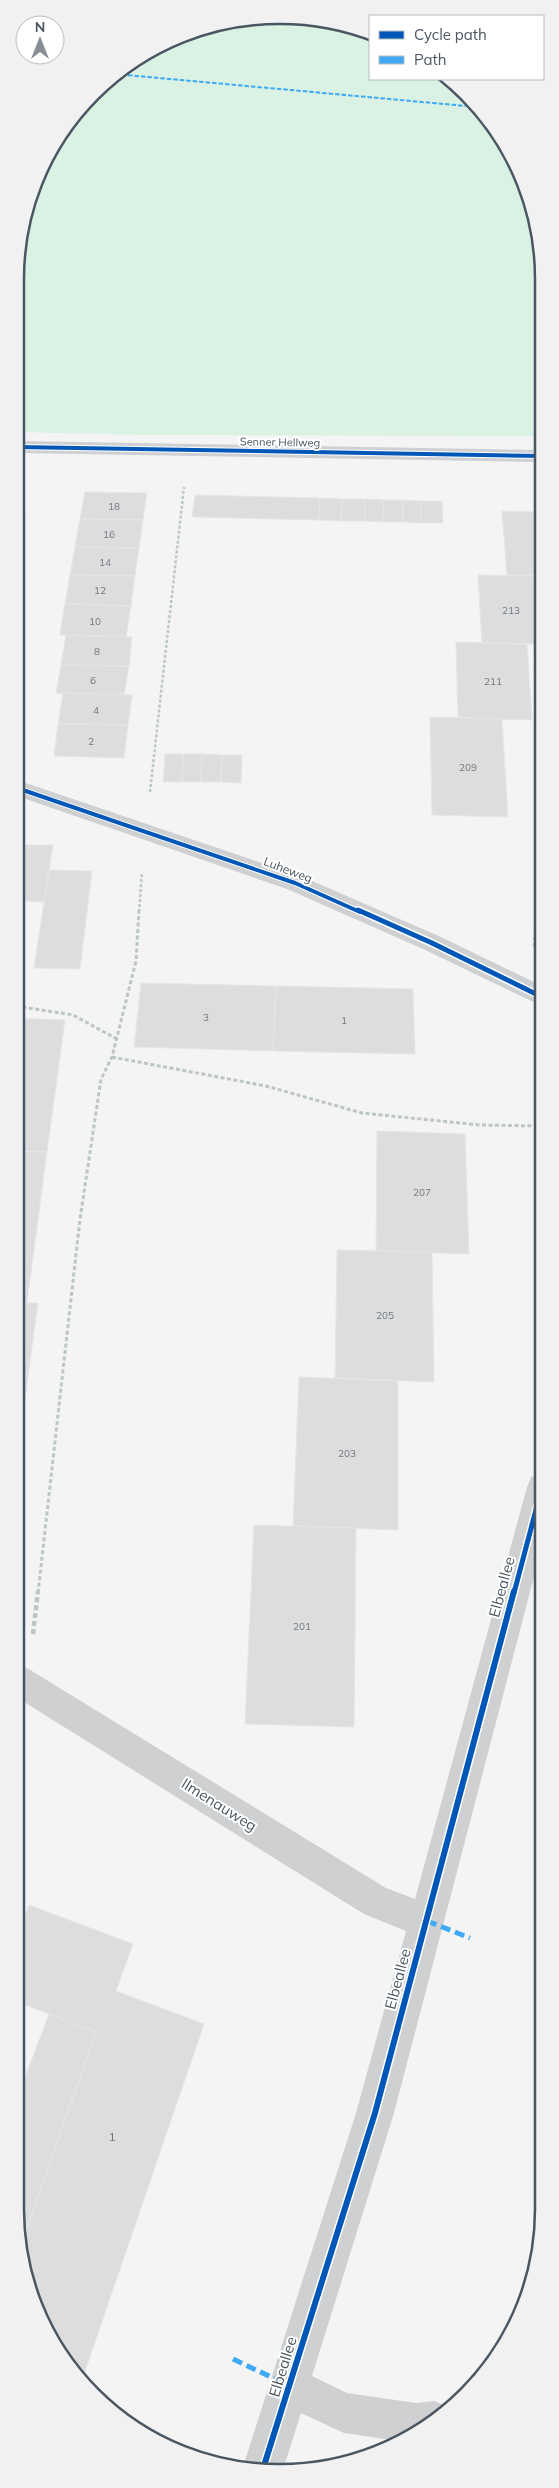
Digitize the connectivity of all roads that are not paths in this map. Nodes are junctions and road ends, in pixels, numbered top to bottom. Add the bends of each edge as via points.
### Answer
1 (24, 447) edge
2 (535, 456) edge
3 (24, 790) edge
4 (535, 994) edge
5 (535, 1513) edge
6 (24, 1685) edge
7 (426, 1921) junction
8 (290, 2386) junction
9 (417, 2424) edge
10 (265, 2464) edge

1 - 2 street, Senner Hellweg
3 - 4 street, Luheweg via 295,883 432,942
5 - 7 street, Elbeallee
6 - 7 street, Ilmenauweg via 376,1902
7 - 8 street, Elbeallee via 374,2114
8 - 9 street via 344,2413
8 - 10 street, Elbeallee

